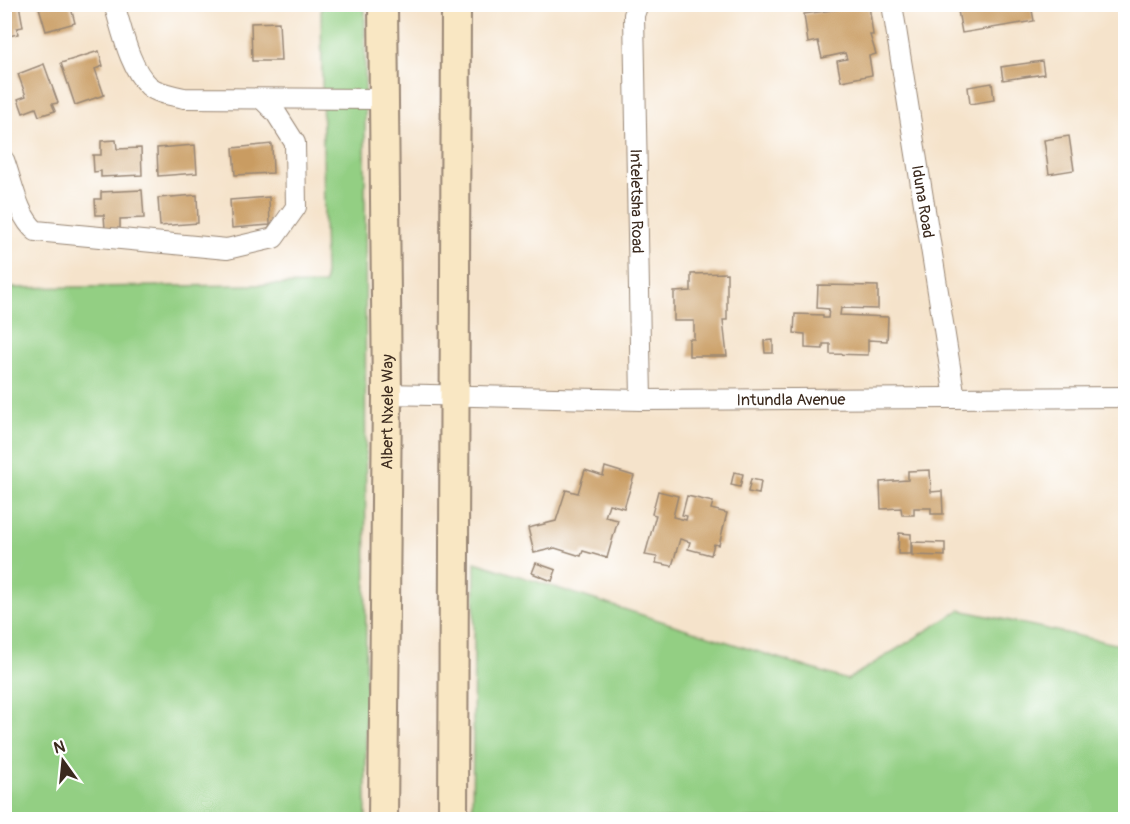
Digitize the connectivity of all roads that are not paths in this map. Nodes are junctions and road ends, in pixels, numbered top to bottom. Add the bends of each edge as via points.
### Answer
1 (114, 4) edge
2 (383, 4) edge
3 (456, 4) edge
4 (638, 4) edge
5 (892, 4) edge
6 (262, 99) junction
7 (383, 99) junction
8 (4, 160) edge
9 (387, 394) junction
10 (456, 395) junction
11 (955, 398) junction
12 (1125, 398) edge
13 (642, 400) junction
14 (383, 819) edge
15 (453, 819) edge

1 - 6 street via 129,51 150,86 184,98
2 - 7 main road, Albert Nxele Way
3 - 10 main road
4 - 13 street, Inteletsha Road via 634,15
5 - 11 street, Iduna Road
6 - 7 street
6 - 8 street via 295,143 296,207 274,238 227,249 36,231 21,207
7 - 9 main road, Albert Nxele Way
9 - 10 street, Intundla Avenue
9 - 14 main road, Albert Nxele Way
10 - 13 street, Intundla Avenue
10 - 15 main road
11 - 12 street, Intundla Avenue
11 - 13 street, Intundla Avenue

